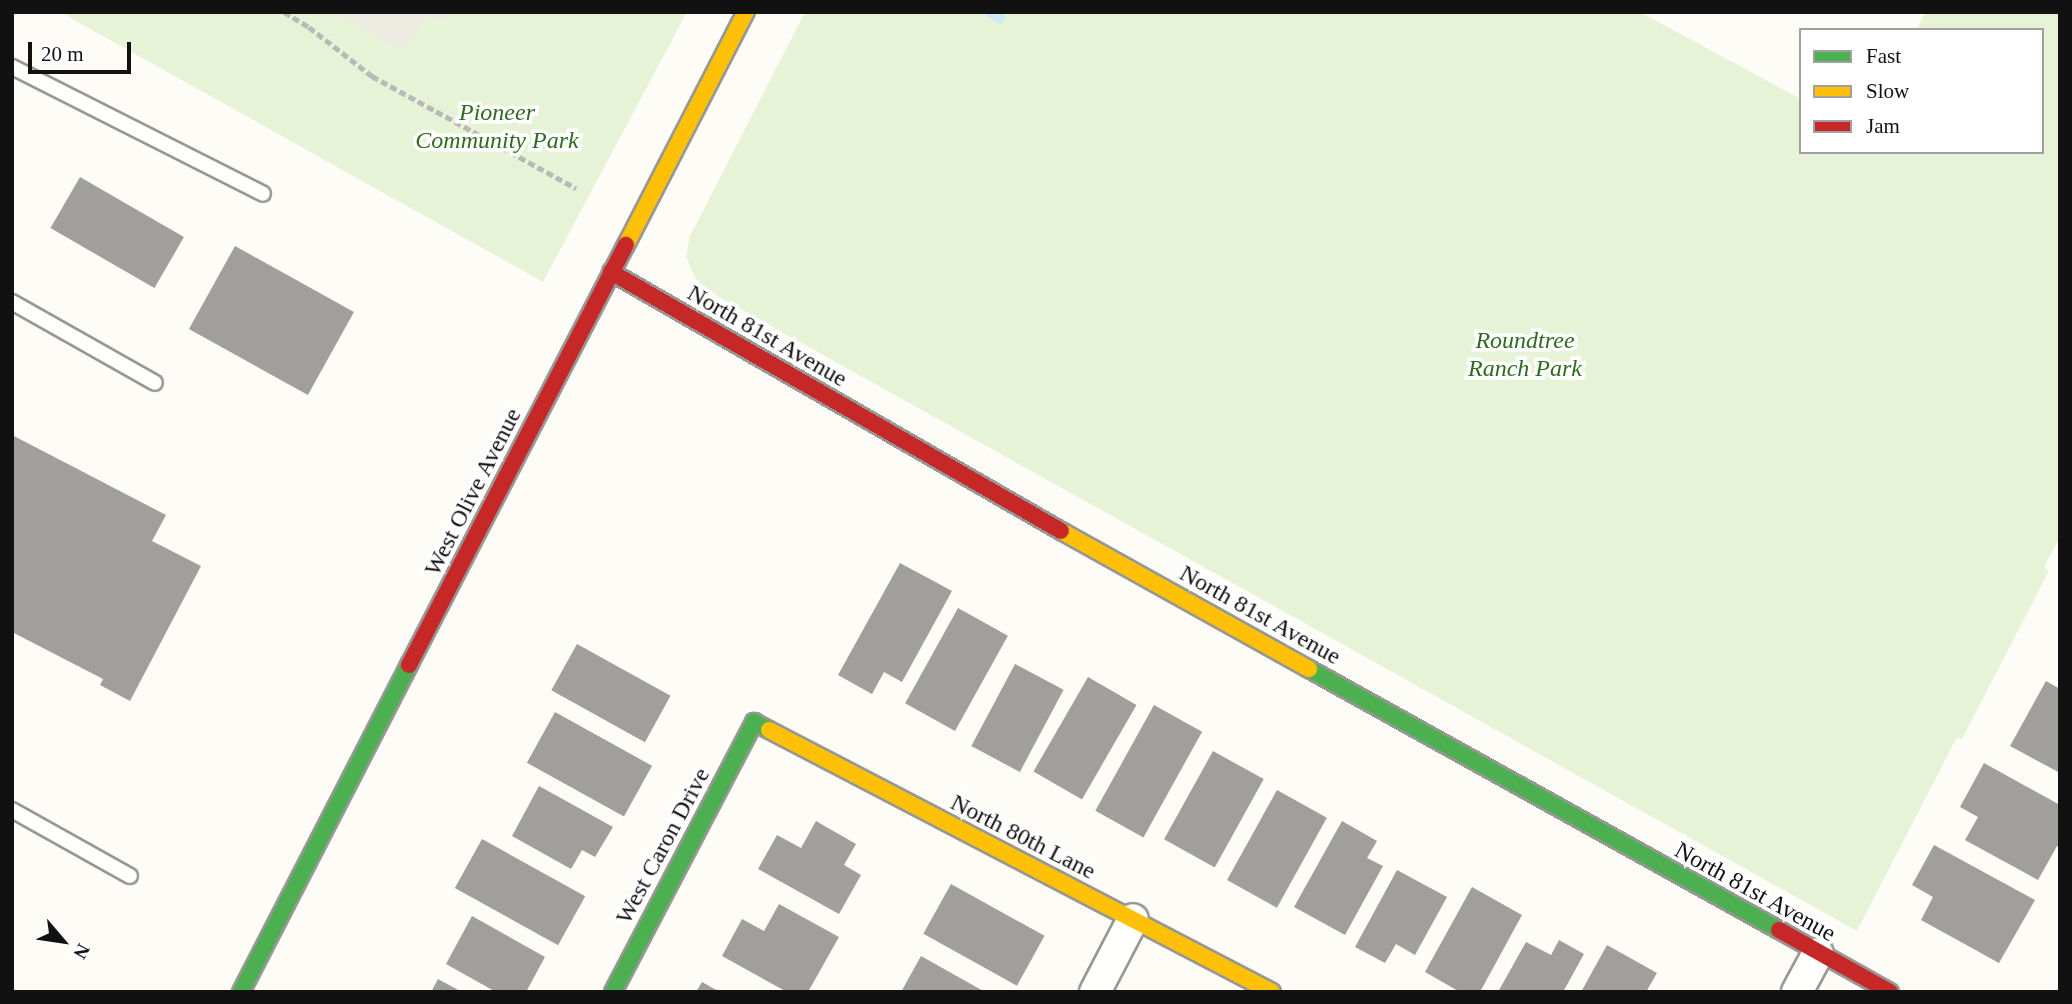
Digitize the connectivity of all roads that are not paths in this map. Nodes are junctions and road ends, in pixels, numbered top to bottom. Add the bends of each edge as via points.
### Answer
1 (746, 12) edge
2 (12, 67) edge
3 (263, 194) dead end
4 (611, 272) junction
5 (12, 302) edge
6 (155, 383) dead end
7 (754, 722) joint
8 (12, 810) edge
9 (130, 876) dead end
10 (1133, 919) junction
11 (1818, 953) junction
12 (241, 992) edge
13 (613, 992) edge
14 (1095, 992) edge
15 (1272, 992) edge
16 (1797, 992) edge
17 (1890, 992) edge

1 - 4 street, West Olive Avenue
2 - 3 lane
4 - 11 street, North 81st Avenue via 1021,509
4 - 12 street, West Olive Avenue
5 - 6 lane
7 - 10 street, North 80th Lane
7 - 13 street, West Caron Drive
8 - 9 lane
10 - 14 street
10 - 15 street, North 80th Lane
11 - 16 street
11 - 17 street, North 81st Avenue

